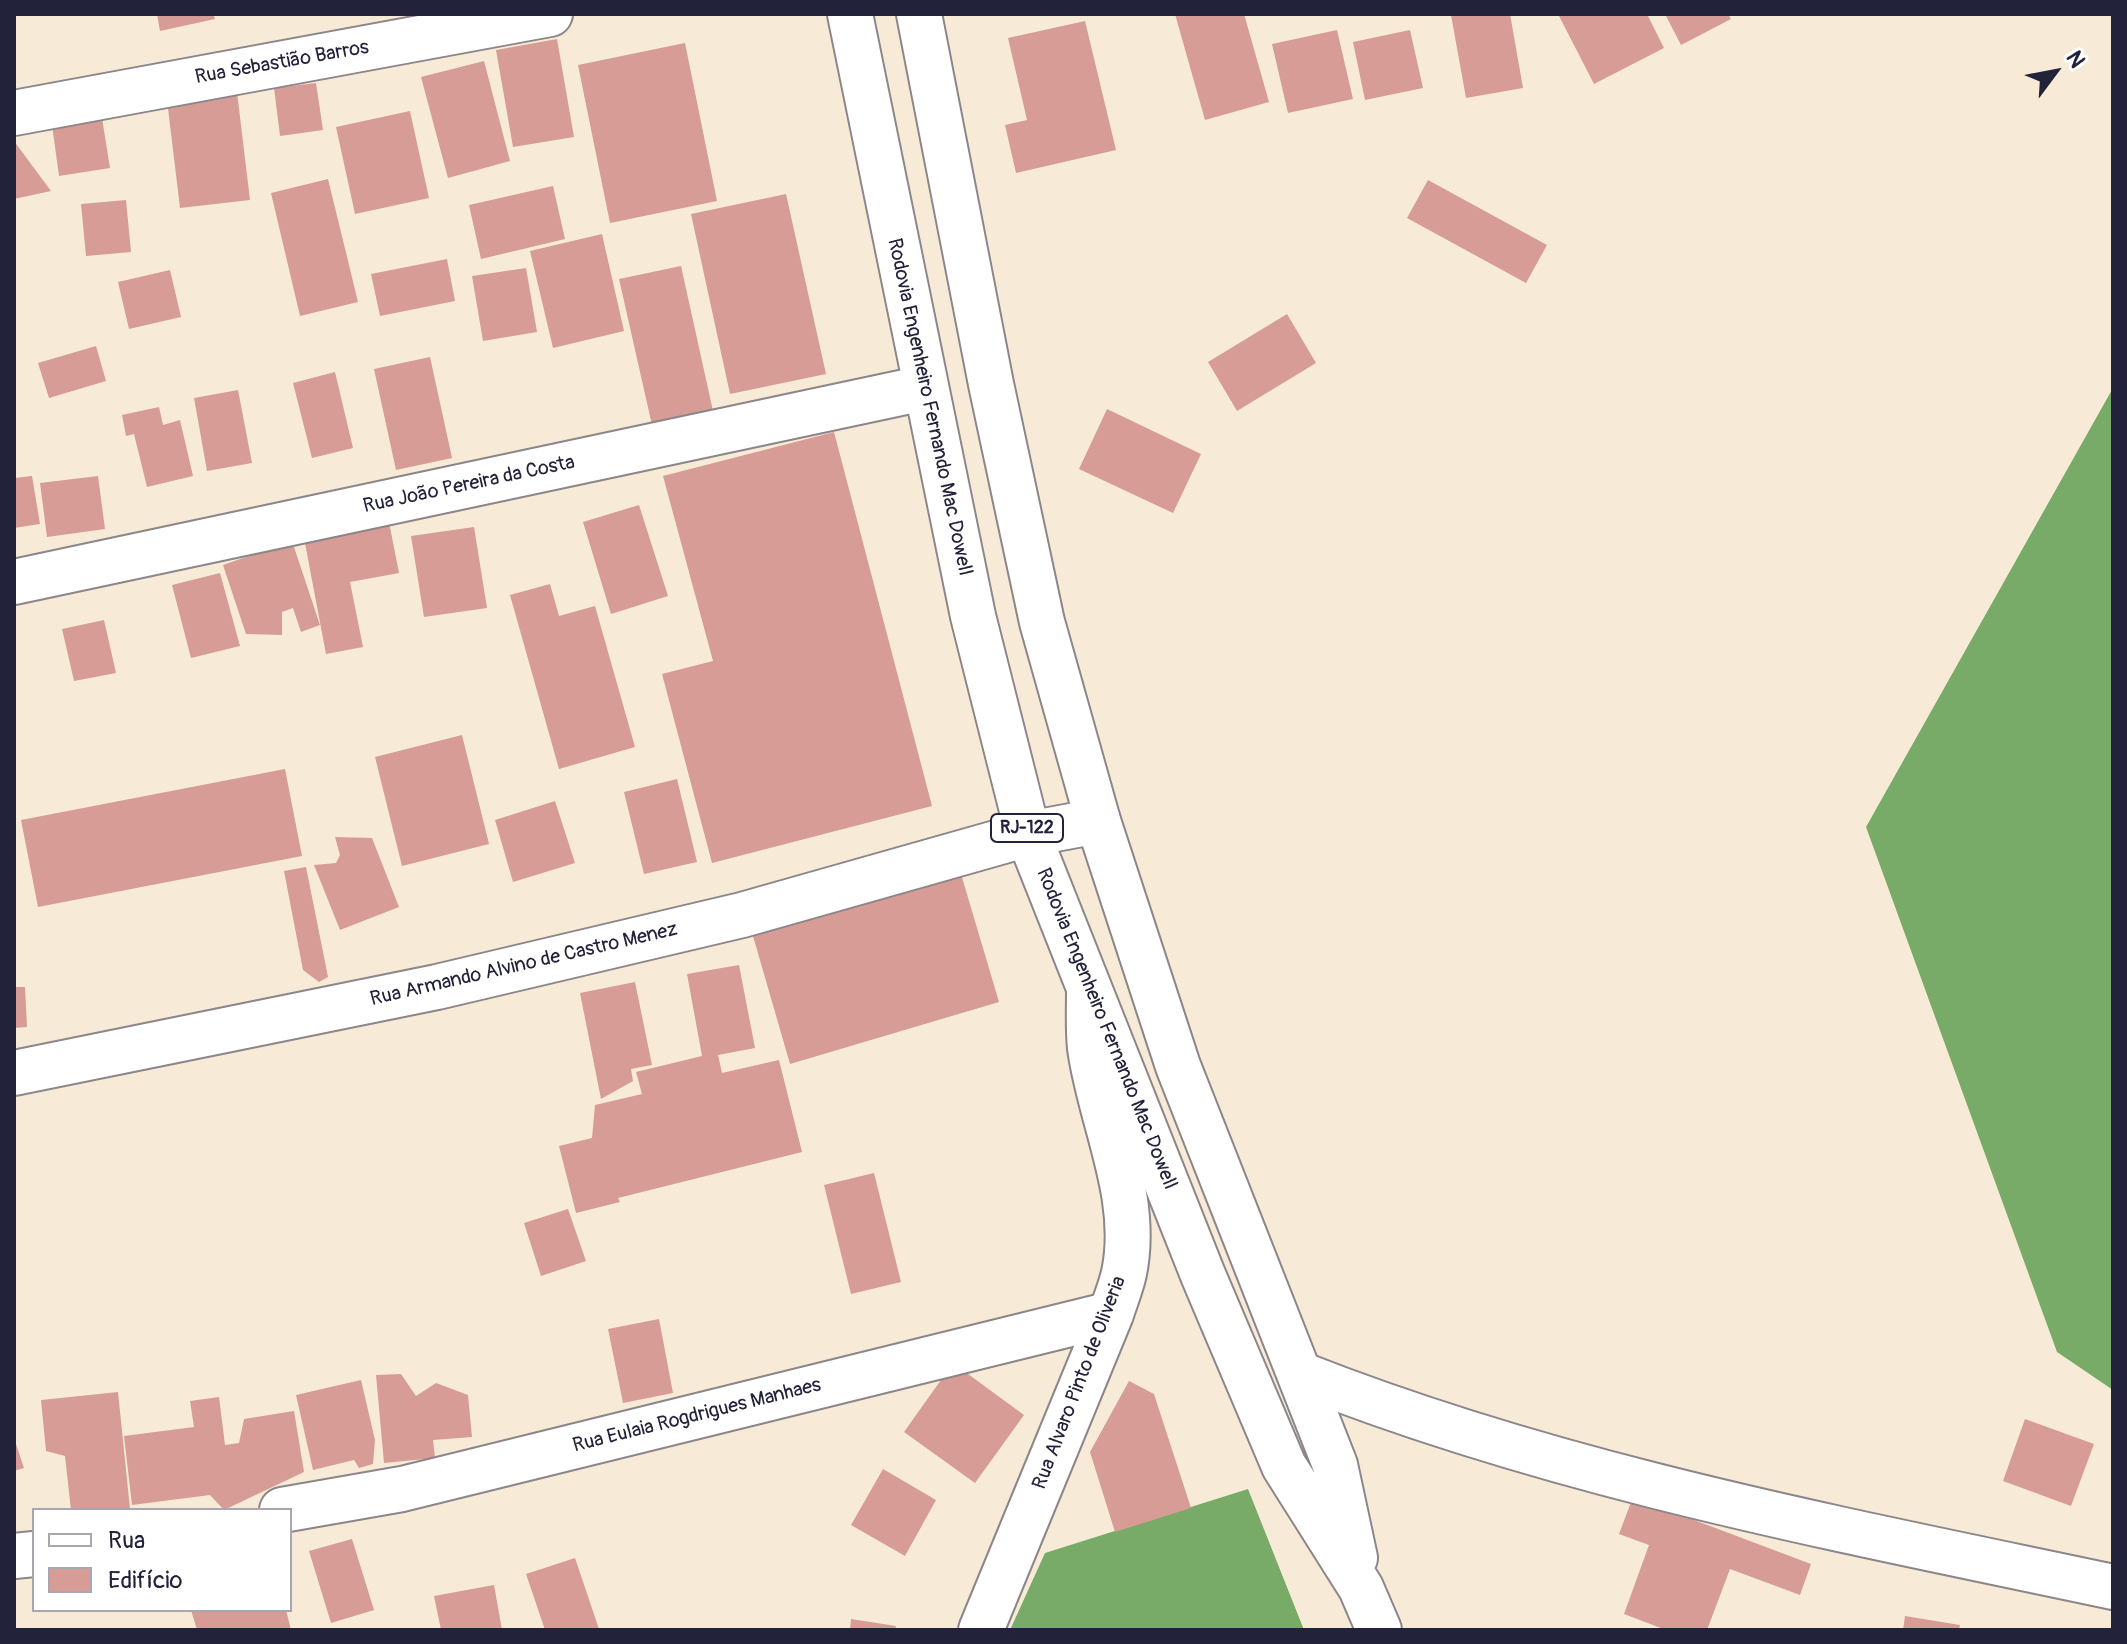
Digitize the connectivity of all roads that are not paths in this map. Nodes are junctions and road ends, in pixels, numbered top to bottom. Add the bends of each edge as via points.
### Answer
1 (550, 14) edge
2 (850, 14) edge
3 (919, 14) edge
4 (14, 113) edge
5 (924, 388) junction
6 (14, 582) edge
7 (1098, 821) junction
8 (1028, 834) junction
9 (1089, 985) junction
10 (14, 1073) edge
11 (1111, 1314) junction
12 (1300, 1374) junction
13 (292, 1508) edge
14 (2113, 1587) edge
15 (1361, 1588) junction
16 (981, 1630) edge
17 (1379, 1630) edge

1 - 4 street, Rua Sebastião Barros
2 - 5 street, Rodovia Engenheiro Fernando Mac Dowell / RJ-122
3 - 7 street, Rodovia Engenheiro Fernando Mac Dowell / RJ-122 via 1036,592
5 - 6 street, Rua João Pereira da Costa
5 - 8 street, Rodovia Engenheiro Fernando Mac Dowell / RJ-122 via 973,616
7 - 8 street, Rua Armando Alvino de Castro Menez
7 - 12 street, Rodovia Engenheiro Fernando Mac Dowell / RJ-122 via 1178,1066
8 - 9 street, Rodovia Engenheiro Fernando Mac Dowell / RJ-122
8 - 10 street, Rua Armando Alvino de Castro Menez via 711,922 437,987
9 - 11 street, Rua Alvaro Pinto de Oliveria via 1090,1045 1118,1159 1126,1218 1124,1271
9 - 15 street, Rodovia Engenheiro Fernando Mac Dowell / RJ-122 via 1284,1466
11 - 13 street, Rua Eulaia Rogdrigues Manhaes via 402,1489
11 - 16 street, Rua Alvaro Pinto de Oliveria
12 - 14 street via 1396,1411 1689,1496
12 - 15 street, Rodovia Engenheiro Fernando Mac Dowell / RJ-122 via 1335,1465
15 - 17 street, Rodovia Engenheiro Fernando Mac Dowell / RJ-122

